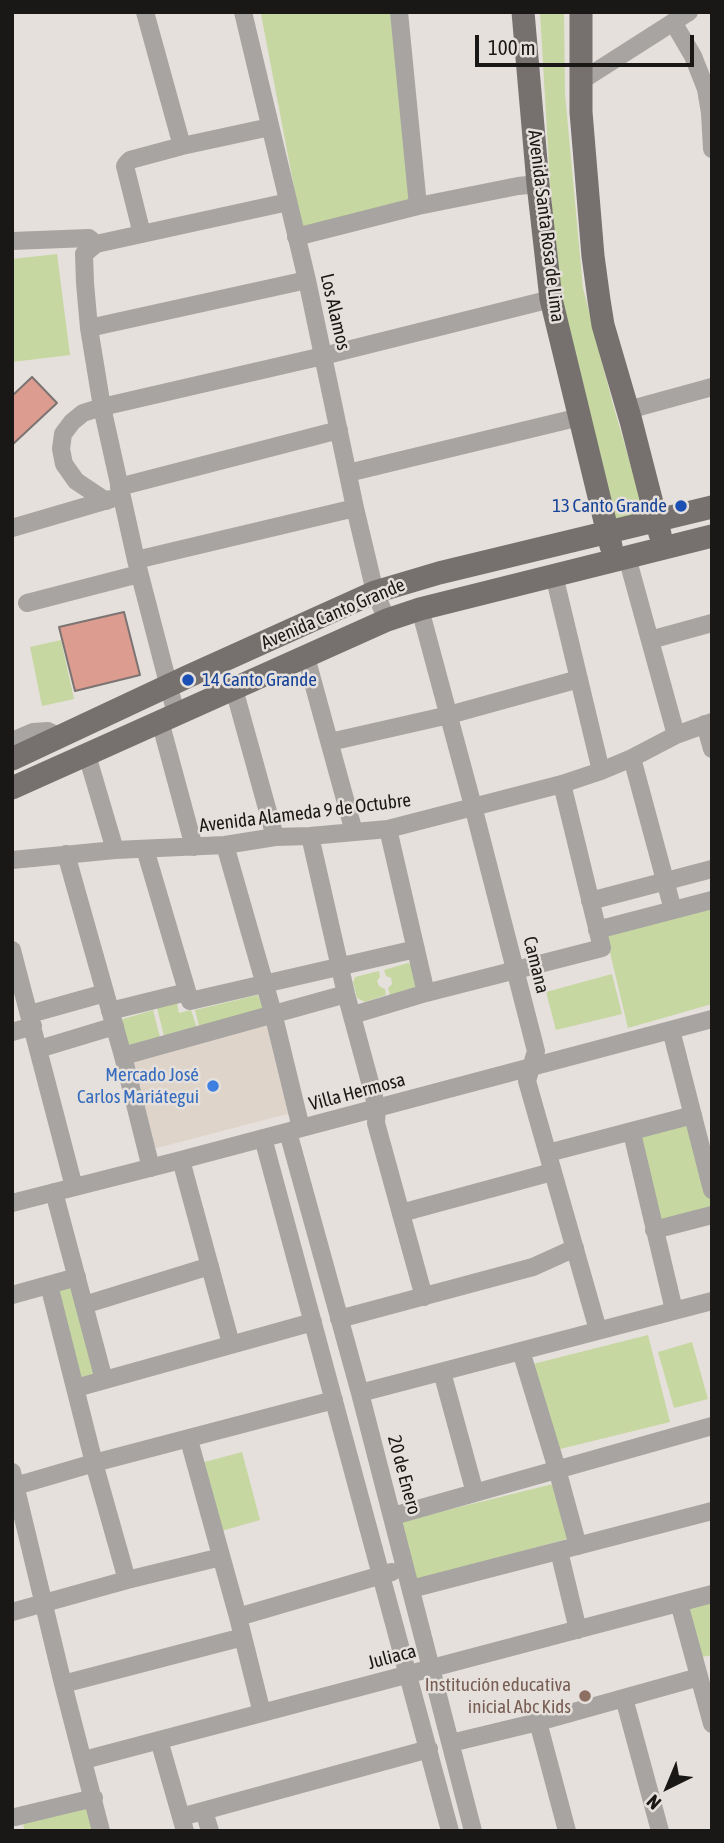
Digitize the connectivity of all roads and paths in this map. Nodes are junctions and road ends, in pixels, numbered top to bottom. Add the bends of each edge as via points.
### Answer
1 (145, 12) edge
2 (243, 12) edge
3 (398, 12) edge
4 (523, 12) edge
5 (581, 12) edge
6 (689, 12) edge
7 (673, 22) junction
8 (581, 81) junction
9 (711, 113) edge
10 (270, 127) junction
11 (182, 146) junction
12 (712, 149) edge
13 (538, 184) junction
14 (288, 202) junction
15 (418, 206) junction
16 (142, 234) junction
17 (296, 237) junction
18 (12, 241) edge
19 (96, 244) junction
20 (307, 280) junction
21 (551, 299) junction
22 (89, 328) junction
23 (323, 356) junction
24 (712, 387) edge
25 (102, 407) junction
26 (628, 410) junction
27 (579, 417) junction
28 (339, 430) junction
29 (348, 472) junction
30 (115, 495) junction
31 (712, 507) edge
32 (355, 508) junction
33 (656, 521) junction
34 (12, 528) edge
35 (608, 533) junction
36 (712, 536) edge
37 (663, 548) junction
38 (620, 558) junction
39 (137, 567) junction
40 (554, 575) junction
41 (375, 592) junction
42 (27, 603) dead end
43 (420, 609) junction
44 (387, 620) junction
45 (712, 623) edge
46 (650, 640) junction
47 (306, 657) junction
48 (579, 679) junction
49 (168, 686) junction
50 (234, 689) junction
51 (449, 715) junction
52 (168, 717) junction
53 (709, 723) edge
54 (676, 735) junction
55 (60, 737) junction
56 (12, 741) edge
57 (330, 742) junction
58 (712, 750) edge
59 (86, 755) junction
60 (632, 758) junction
61 (12, 760) edge
62 (601, 771) junction
63 (562, 783) junction
64 (12, 788) edge
65 (473, 806) junction
66 (388, 829) junction
67 (354, 832) junction
68 (310, 836) junction
69 (275, 837) junction
70 (226, 845) junction
71 (194, 847) junction
72 (145, 849) junction
73 (115, 850) junction
74 (66, 854) junction
75 (12, 860) edge
76 (712, 869) edge
77 (666, 881) junction
78 (712, 900) edge
79 (590, 901) junction
80 (673, 911) junction
81 (597, 930) junction
82 (416, 949) junction
83 (12, 950) edge
84 (340, 967) junction
85 (515, 970) junction
86 (265, 985) junction
87 (187, 992) junction
88 (105, 993) junction
89 (346, 993) junction
90 (426, 993) junction
91 (25, 1009) edge
92 (273, 1013) junction
93 (353, 1016) junction
94 (113, 1019) junction
95 (712, 1019) edge
96 (671, 1030) junction
97 (12, 1032) edge
98 (39, 1049) junction
99 (123, 1056) junction
100 (531, 1066) junction
101 (377, 1108) junction
102 (693, 1115) junction
103 (295, 1130) junction
104 (632, 1132) junction
105 (263, 1138) junction
106 (548, 1153) junction
107 (181, 1160) junction
108 (151, 1168) junction
109 (552, 1172) junction
110 (74, 1187) junction
111 (712, 1189) edge
112 (54, 1192) junction
113 (12, 1203) edge
114 (401, 1213) junction
115 (712, 1215) edge
116 (654, 1230) junction
117 (575, 1248) junction
118 (210, 1266) junction
119 (77, 1277) junction
120 (49, 1285) junction
121 (12, 1295) edge
122 (424, 1297) junction
123 (712, 1302) edge
124 (84, 1305) junction
125 (674, 1310) junction
126 (339, 1318) junction
127 (313, 1322) junction
128 (598, 1330) junction
129 (231, 1345) junction
130 (521, 1351) junction
131 (442, 1372) junction
132 (104, 1380) junction
133 (76, 1388) junction
134 (360, 1393) junction
135 (334, 1400) junction
136 (712, 1426) edge
137 (189, 1440) junction
138 (94, 1463) junction
139 (557, 1468) junction
140 (13, 1481) edge
141 (475, 1493) junction
142 (712, 1511) edge
143 (393, 1516) junction
144 (578, 1546) junction
145 (559, 1551) junction
146 (221, 1557) junction
147 (406, 1567) junction
148 (381, 1575) junction
149 (127, 1580) junction
150 (411, 1589) junction
151 (712, 1594) edge
152 (680, 1603) junction
153 (45, 1604) junction
154 (12, 1612) edge
155 (238, 1617) junction
156 (578, 1630) junction
157 (243, 1637) junction
158 (702, 1667) edge
159 (431, 1668) junction
160 (409, 1674) junction
161 (63, 1684) junction
162 (624, 1698) junction
163 (262, 1713) junction
164 (538, 1723) junction
165 (712, 1724) edge
166 (159, 1740) junction
167 (451, 1744) junction
168 (429, 1749) junction
169 (84, 1760) junction
170 (94, 1798) junction
171 (204, 1811) junction
172 (15, 1818) edge
173 (183, 1824) edge
174 (444, 1829) edge
175 (102, 1831) edge
176 (210, 1831) edge
177 (473, 1831) edge
178 (567, 1831) edge
179 (660, 1831) edge

1 - 11 street
2 - 10 street, Los Alamos
3 - 15 street
4 - 13 main road, Avenida Santa Rosa de Lima
5 - 8 main road
6 - 7 street
7 - 8 street
7 - 9 street via 693,56
8 - 26 main road via 599,300
9 - 12 street
10 - 11 street
10 - 14 street, Los Alamos
11 - 16 street via 130,160 125,166
13 - 15 street
13 - 21 main road, Avenida Santa Rosa de Lima
14 - 16 street
14 - 17 street, Los Alamos
15 - 17 street
16 - 19 street
17 - 20 street, Los Alamos
18 - 19 street via 89,238
19 - 22 street via 84,254
20 - 22 street
20 - 23 street, Los Alamos
21 - 23 street
21 - 27 main road, Avenida Santa Rosa de Lima
22 - 25 street
23 - 25 street
23 - 28 street, Los Alamos
24 - 26 street
25 - 30 street
25 - 30 street via 72,422 63,434 61,449 64,464 76,481
26 - 33 main road
27 - 29 street
27 - 35 main road, Avenida Santa Rosa de Lima
28 - 29 street, Los Alamos
28 - 30 street
29 - 32 street, Los Alamos
30 - 34 street
30 - 39 street
31 - 33 main road, Avenida Canto Grande
32 - 39 street
32 - 41 street, Los Alamos
33 - 35 main road, Avenida Canto Grande
33 - 37 main road
35 - 38 main road, Avenida Santa Rosa de Lima
35 - 41 main road, Avenida Canto Grande
36 - 37 main road, Avenida Canto Grande
37 - 38 main road, Avenida Canto Grande
38 - 40 main road, Avenida Canto Grande
38 - 46 street
39 - 42 street
39 - 49 street
40 - 43 main road, Avenida Canto Grande
40 - 48 street
41 - 44 street, Los Alamos
41 - 49 main road, Avenida Canto Grande
43 - 44 main road, Avenida Canto Grande
43 - 51 street, Camana
44 - 47 main road, Avenida Canto Grande
45 - 46 street
46 - 54 street
47 - 50 main road, Avenida Canto Grande
47 - 57 street
48 - 51 street
48 - 62 street
49 - 52 street
49 - 55 main road, Avenida Canto Grande
50 - 52 main road, Avenida Canto Grande
50 - 69 street
51 - 57 street
51 - 65 street, Camana
52 - 59 main road, Avenida Canto Grande
52 - 71 street
53 - 54 street, Avenida Alameda 9 de Octubre
53 - 58 street
54 - 60 street, Avenida Alameda 9 de Octubre
55 - 56 street via 48,731 33,732
55 - 61 main road, Avenida Canto Grande
57 - 67 street
59 - 64 main road, Avenida Canto Grande
59 - 73 street
60 - 62 street, Avenida Alameda 9 de Octubre
60 - 77 street
62 - 63 street, Avenida Alameda 9 de Octubre
63 - 65 street, Avenida Alameda 9 de Octubre
63 - 79 street
65 - 66 street, Avenida Alameda 9 de Octubre
65 - 85 street, Camana
66 - 67 street, Avenida Alameda 9 de Octubre
66 - 82 street
67 - 68 street, Avenida Alameda 9 de Octubre
68 - 69 street, Avenida Alameda 9 de Octubre
68 - 84 street
69 - 70 street, Avenida Alameda 9 de Octubre
70 - 71 street, Avenida Alameda 9 de Octubre
70 - 86 street, 20 de Enero
71 - 72 street, Avenida Alameda 9 de Octubre
72 - 73 street, Avenida Alameda 9 de Octubre
72 - 87 street
73 - 74 street, Avenida Alameda 9 de Octubre
74 - 75 street, Avenida Alameda 9 de Octubre
74 - 88 street
76 - 77 street
77 - 79 street
77 - 80 street
78 - 80 street
79 - 81 street
80 - 81 street
81 - 85 street via 602,948
82 - 84 street
82 - 90 street
83 - 91 street
84 - 86 street
84 - 89 street
85 - 90 street
85 - 100 street, Camana via 536,1051
86 - 87 street via 190,1001
86 - 92 street, 20 de Enero
87 - 94 street
88 - 91 street
88 - 94 street
89 - 92 street
89 - 93 street
90 - 93 street
91 - 97 street
91 - 98 street
92 - 99 street
92 - 103 street, 20 de Enero
93 - 101 street
94 - 98 street
94 - 99 street
95 - 96 street, Villa Hermosa
96 - 100 street, Villa Hermosa
96 - 102 street
98 - 110 street
99 - 108 street
100 - 101 street, Villa Hermosa
100 - 106 street, Camana via 527,1081
101 - 103 street, Villa Hermosa
101 - 114 street via 376,1123
102 - 104 street
102 - 111 street
103 - 105 street, Villa Hermosa
103 - 126 street, 20 de Enero
104 - 106 street
104 - 116 street
105 - 107 street, Villa Hermosa
105 - 127 street
106 - 109 street, Camana
107 - 108 street, Villa Hermosa
107 - 118 street
108 - 110 street, Villa Hermosa
109 - 114 street
109 - 117 street, Camana
110 - 112 street, Villa Hermosa
112 - 113 street, Villa Hermosa
112 - 119 street
114 - 122 street
115 - 116 street
116 - 125 street
117 - 122 street via 533,1267
117 - 128 street, Camana
118 - 124 street
118 - 129 street
119 - 120 street
119 - 124 street
120 - 121 street
120 - 133 street
122 - 126 street
123 - 125 street
124 - 132 street
125 - 128 street
126 - 134 street, 20 de Enero
127 - 129 street
127 - 135 street
128 - 130 street
129 - 132 street
130 - 131 street
130 - 139 street
131 - 134 street
131 - 141 street
132 - 133 street
133 - 138 street
134 - 143 street, 20 de Enero
135 - 137 street
135 - 148 street
136 - 139 street
137 - 138 street
137 - 146 street
138 - 140 street
138 - 149 street
139 - 141 street
139 - 144 street
140 - 153 street
141 - 143 street
142 - 144 street
143 - 147 street, 20 de Enero
144 - 145 street
145 - 150 street
145 - 156 street
146 - 149 street
146 - 155 street
147 - 148 street
147 - 150 street, 20 de Enero
148 - 155 street
148 - 160 street
149 - 153 street
150 - 159 street, 20 de Enero
151 - 152 street, Juliaca
152 - 156 street, Juliaca
152 - 158 street
153 - 154 street
153 - 161 street
155 - 157 street
156 - 159 street, Juliaca
157 - 161 street
157 - 163 street
158 - 162 street
158 - 165 street
159 - 160 street, Juliaca
159 - 167 street, 20 de Enero
160 - 163 street, Juliaca
160 - 168 street
161 - 169 street
162 - 164 street
162 - 179 street
163 - 166 street, Juliaca
164 - 167 street
164 - 178 street
166 - 169 street, Juliaca
166 - 173 street
167 - 177 street, 20 de Enero
168 - 171 street
168 - 174 street
169 - 170 street
170 - 172 street
170 - 175 street
171 - 173 street
171 - 176 street

